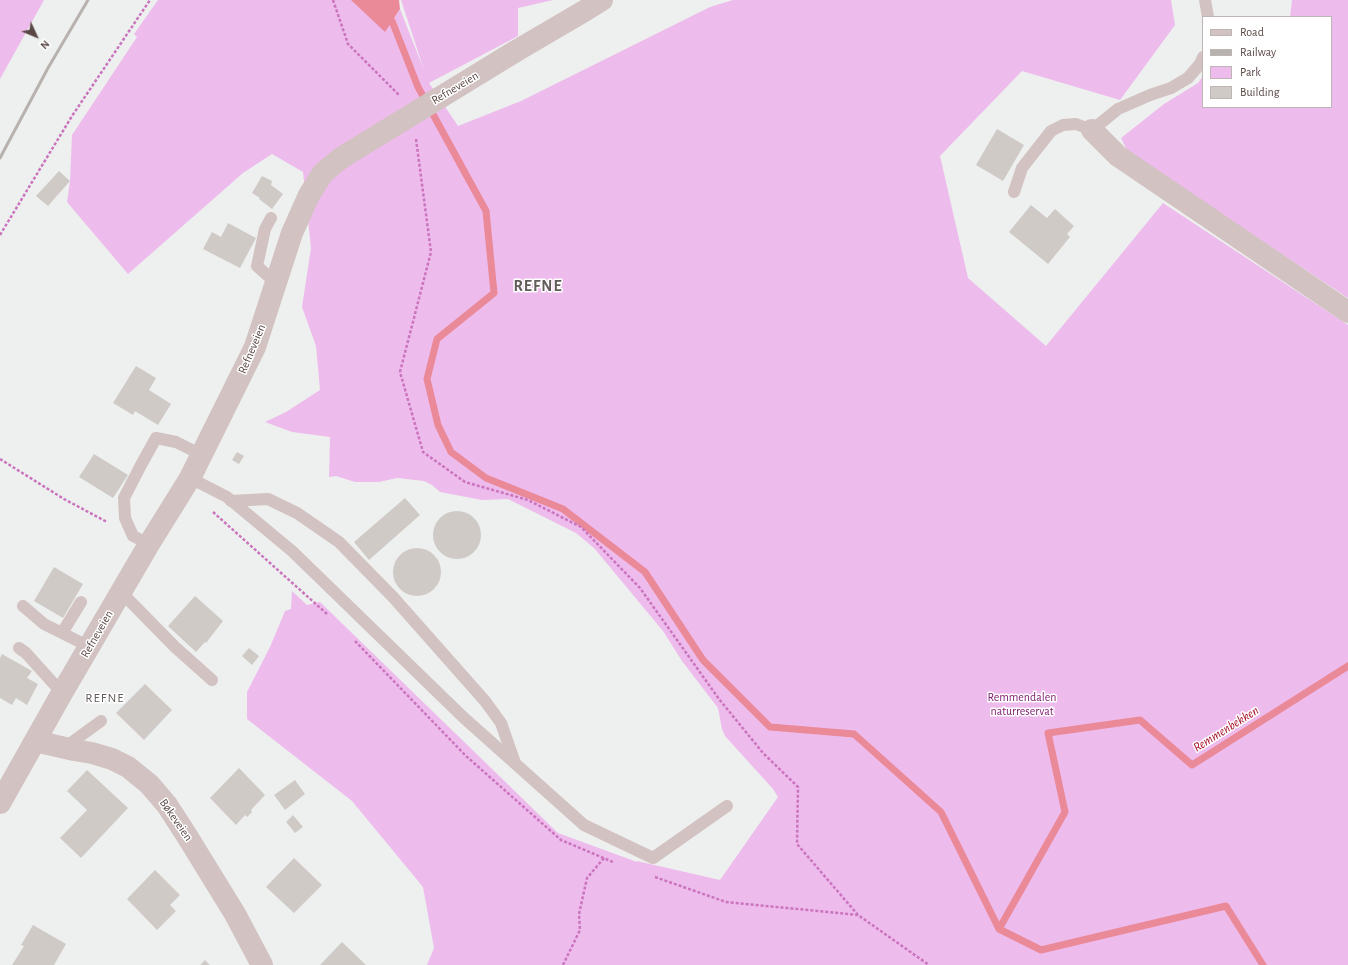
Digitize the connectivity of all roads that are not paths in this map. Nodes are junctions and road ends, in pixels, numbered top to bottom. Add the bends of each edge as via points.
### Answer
1 (602, 0) edge
2 (1205, 0) edge
3 (1208, 16) edge
4 (1202, 59) edge
5 (1092, 130) junction
6 (1014, 192) dead end
7 (271, 218) dead end
8 (276, 283) junction
9 (1348, 312) edge
10 (202, 454) junction
11 (190, 478) junction
12 (231, 501) junction
13 (141, 540) junction
14 (121, 592) junction
15 (81, 602) dead end
16 (23, 606) dead end
17 (62, 633) junction
18 (90, 647) junction
19 (19, 648) dead end
20 (212, 680) dead end
21 (62, 693) junction
22 (101, 721) dead end
23 (35, 741) junction
24 (64, 748) junction
25 (515, 764) junction
26 (2, 796) edge
27 (727, 806) dead end
28 (262, 965) edge

1 - 8 street, Refneveien, bridge via 341,158 323,172 309,195 292,233
2 - 3 lane
4 - 5 lane via 1188,78 1171,88 1118,109
5 - 6 lane via 1076,124 1051,130 1022,168
5 - 9 street via 1118,156
7 - 8 lane via 265,229 257,266
8 - 10 street, Refneveien via 255,347
10 - 11 street, Refneveien
10 - 13 lane via 176,442 156,438 124,498 125,518
11 - 12 lane
11 - 13 street, Refneveien
12 - 25 lane via 292,551
12 - 25 lane via 268,499 297,513 339,542 393,597 485,702 501,723
13 - 14 street, Refneveien
14 - 18 street, Refneveien
14 - 20 lane
15 - 17 lane
16 - 17 lane via 44,624
17 - 18 lane
18 - 21 street, Refneveien
19 - 21 lane
21 - 23 street, Refneveien
22 - 24 lane
23 - 24 street, Bøkeveien
23 - 26 street, Refneveien
24 - 28 street, Bøkeveien via 92,753 128,767 156,792 192,842
25 - 27 lane via 584,825 653,858

